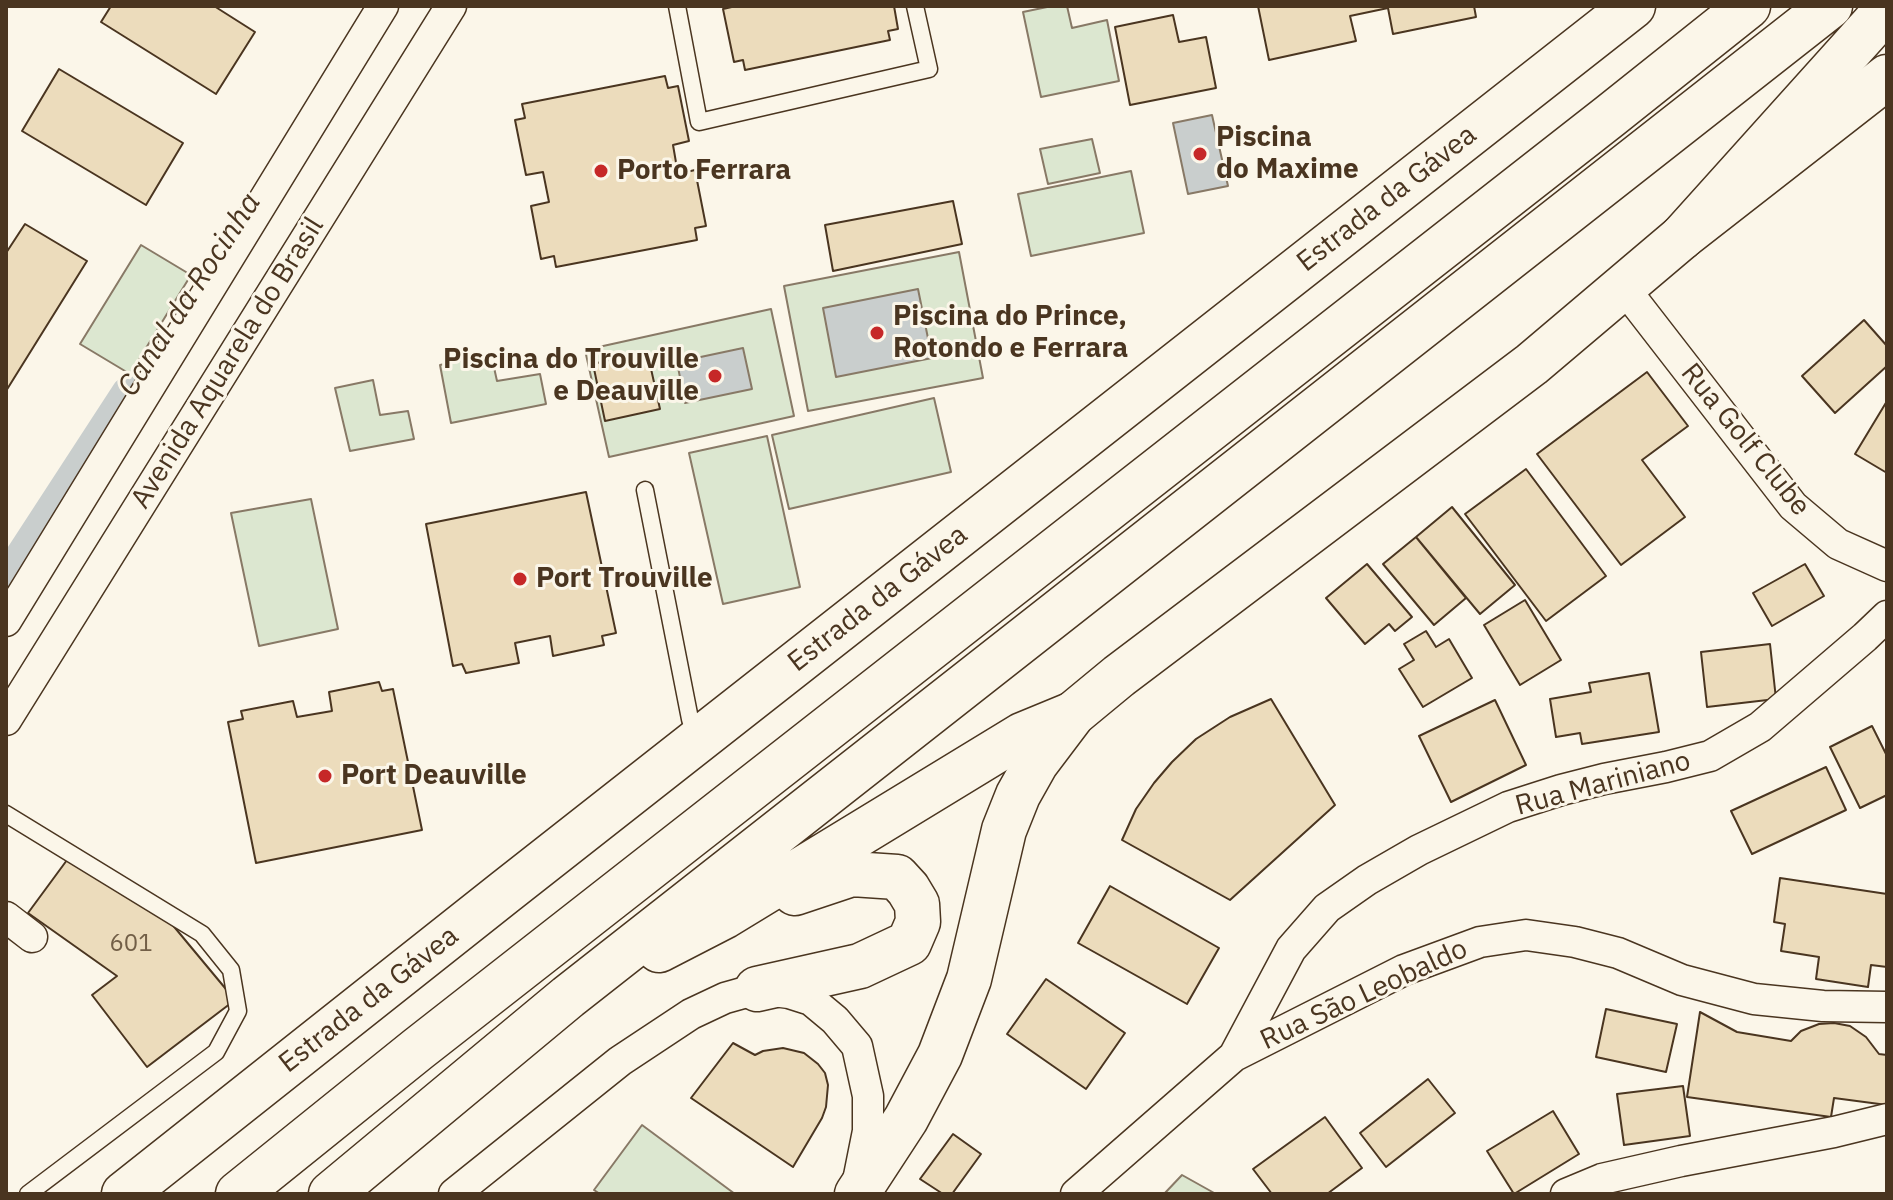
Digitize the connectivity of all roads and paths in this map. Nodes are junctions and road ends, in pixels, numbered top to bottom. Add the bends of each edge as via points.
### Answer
1 (383, 6) edge
2 (451, 6) edge
3 (677, 6) edge
4 (915, 6) edge
5 (1633, 6) edge
6 (1711, 6) edge
7 (1748, 6) edge
8 (1830, 6) edge
9 (1887, 9) edge
10 (1887, 77) edge
11 (1610, 116) junction
12 (1682, 237) junction
13 (1624, 288) junction
14 (645, 490) dead end
15 (1887, 566) edge
16 (1887, 616) edge
17 (6, 621) edge
18 (1073, 714) junction
19 (6, 720) edge
20 (697, 741) junction
21 (6, 814) edge
22 (725, 916) junction
23 (6, 917) edge
24 (32, 937) dead end
25 (757, 989) junction
26 (568, 997) junction
27 (1887, 1007) edge
28 (1234, 1056) junction
29 (1887, 1119) edge
30 (28, 1194) edge
31 (124, 1194) edge
32 (238, 1194) edge
33 (331, 1194) edge
34 (454, 1194) edge
35 (856, 1194) edge
36 (1076, 1194) edge
37 (1566, 1194) edge

1 - 17 street, Avenida Aquarela do Brasil
2 - 19 street, Avenida Aquarela do Brasil
3 - 4 lane via 699,122 929,69
5 - 20 main road, Estrada da Gávea
6 - 11 main road
7 - 11 main road
8 - 26 main road
9 - 12 main road
10 - 12 main road
11 - 32 main road
12 - 13 main road
13 - 15 street, Rua Golf Clube via 1793,506 1838,544
13 - 18 main road
14 - 20 lane
16 - 28 street, Rua Mariniano via 1760,727 1710,756 1508,807 1367,880 1327,908 1291,949
18 - 22 main road via 1022,735
18 - 35 main road via 1036,763 1004,830 969,979 940,1055 906,1119
20 - 31 main road, Estrada da Gávea
21 - 30 lane via 202,934 231,970 238,1011 216,1052
22 - 25 main road via 852,874 897,877 917,904 918,922 909,943 860,966
22 - 26 main road
23 - 24 street
25 - 34 street via 691,1014 620,1061
25 - 35 street via 811,1000 857,1046 868,1096 868,1131
26 - 33 main road
27 - 28 street, Rua São Leobaldo via 1754,999 1682,980 1618,953 1526,935 1480,942 1404,970
28 - 36 street, Rua São Leobaldo
29 - 37 street via 1602,1179

